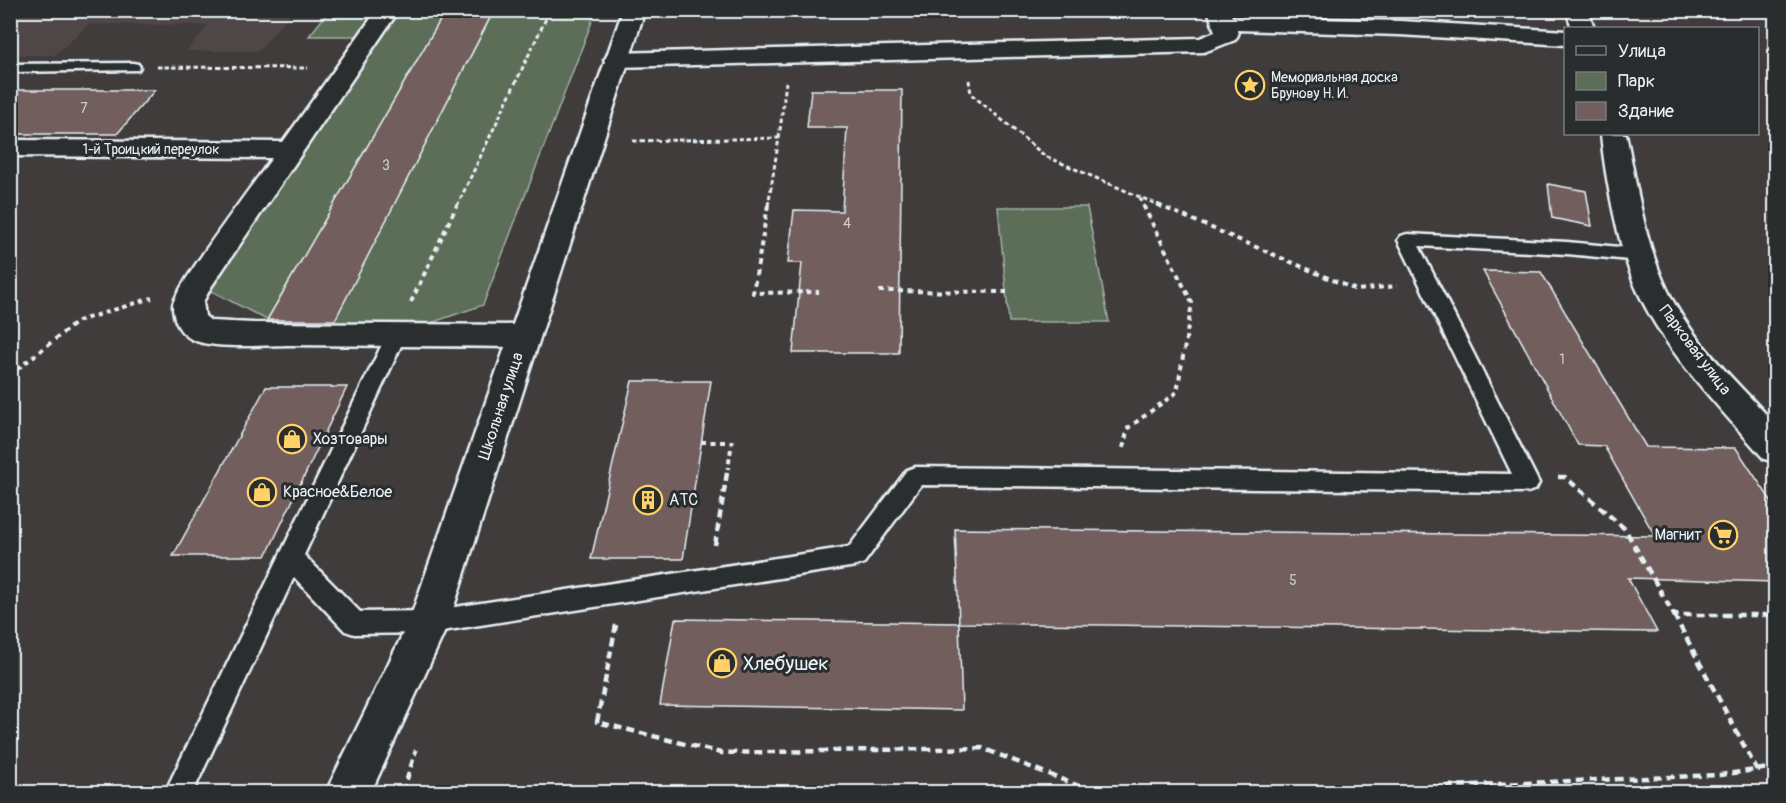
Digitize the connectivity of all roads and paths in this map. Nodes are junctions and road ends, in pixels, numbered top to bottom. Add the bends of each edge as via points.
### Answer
1 (388, 10) edge
2 (550, 10) edge
3 (634, 10) edge
4 (1577, 10) edge
5 (1224, 23) edge
6 (1583, 27) edge
7 (1564, 38) edge
8 (965, 52) junction
9 (790, 56) junction
10 (616, 60) junction
11 (133, 67) joint
12 (10, 68) edge
13 (348, 68) junction
14 (1612, 135) edge
15 (779, 138) junction
16 (633, 141) dead end
17 (10, 148) edge
18 (291, 150) junction
19 (1139, 197) junction
20 (1640, 255) junction
21 (198, 284) junction
22 (1430, 287) junction
23 (879, 291) dead end
24 (819, 292) dead end
25 (1006, 292) dead end
26 (396, 335) junction
27 (524, 336) junction
28 (10, 375) edge
29 (701, 442) dead end
30 (1776, 449) edge
31 (1525, 476) junction
32 (1116, 478) junction
33 (291, 558) junction
34 (709, 578) junction
35 (623, 591) junction
36 (1674, 615) junction
37 (1776, 615) edge
38 (429, 622) junction
39 (1776, 767) edge
40 (1757, 770) junction
41 (179, 792) edge
42 (348, 792) edge
43 (1094, 792) edge
44 (1303, 792) edge

1 - 13 street
2 - 26 path
3 - 10 street, Школьная улица
4 - 6 street
5 - 7 street
5 - 8 street via 1204,45
8 - 9 street
8 - 19 path via 971,94 1045,156
9 - 10 street
9 - 15 path
10 - 27 street, Школьная улица
11 - 12 lane
11 - 13 path
13 - 18 street
14 - 20 street, Парковая улица
15 - 16 path
15 - 24 path via 753,293
17 - 18 street, 1-й Троицкий переулок
18 - 21 street
19 - 22 path via 1356,290
19 - 32 path via 1192,303 1177,392 1128,428
20 - 22 lane via 1407,240
20 - 30 street, Парковая улица via 1666,316
21 - 26 street via 188,302 190,321 204,332
21 - 28 path via 78,321
22 - 31 lane
23 - 25 path
26 - 27 street
26 - 33 lane
27 - 38 street, Школьная улица
29 - 34 path via 732,442
31 - 32 lane via 1528,483
31 - 36 path via 1565,477 1625,529
32 - 34 lane via 915,476 856,556
33 - 38 lane via 354,623
33 - 41 lane
34 - 35 lane
35 - 38 lane
35 - 43 path via 597,722 721,753 982,747
36 - 37 path
36 - 40 path
38 - 42 street, Школьная улица
39 - 40 path
40 - 44 path via 1720,775

